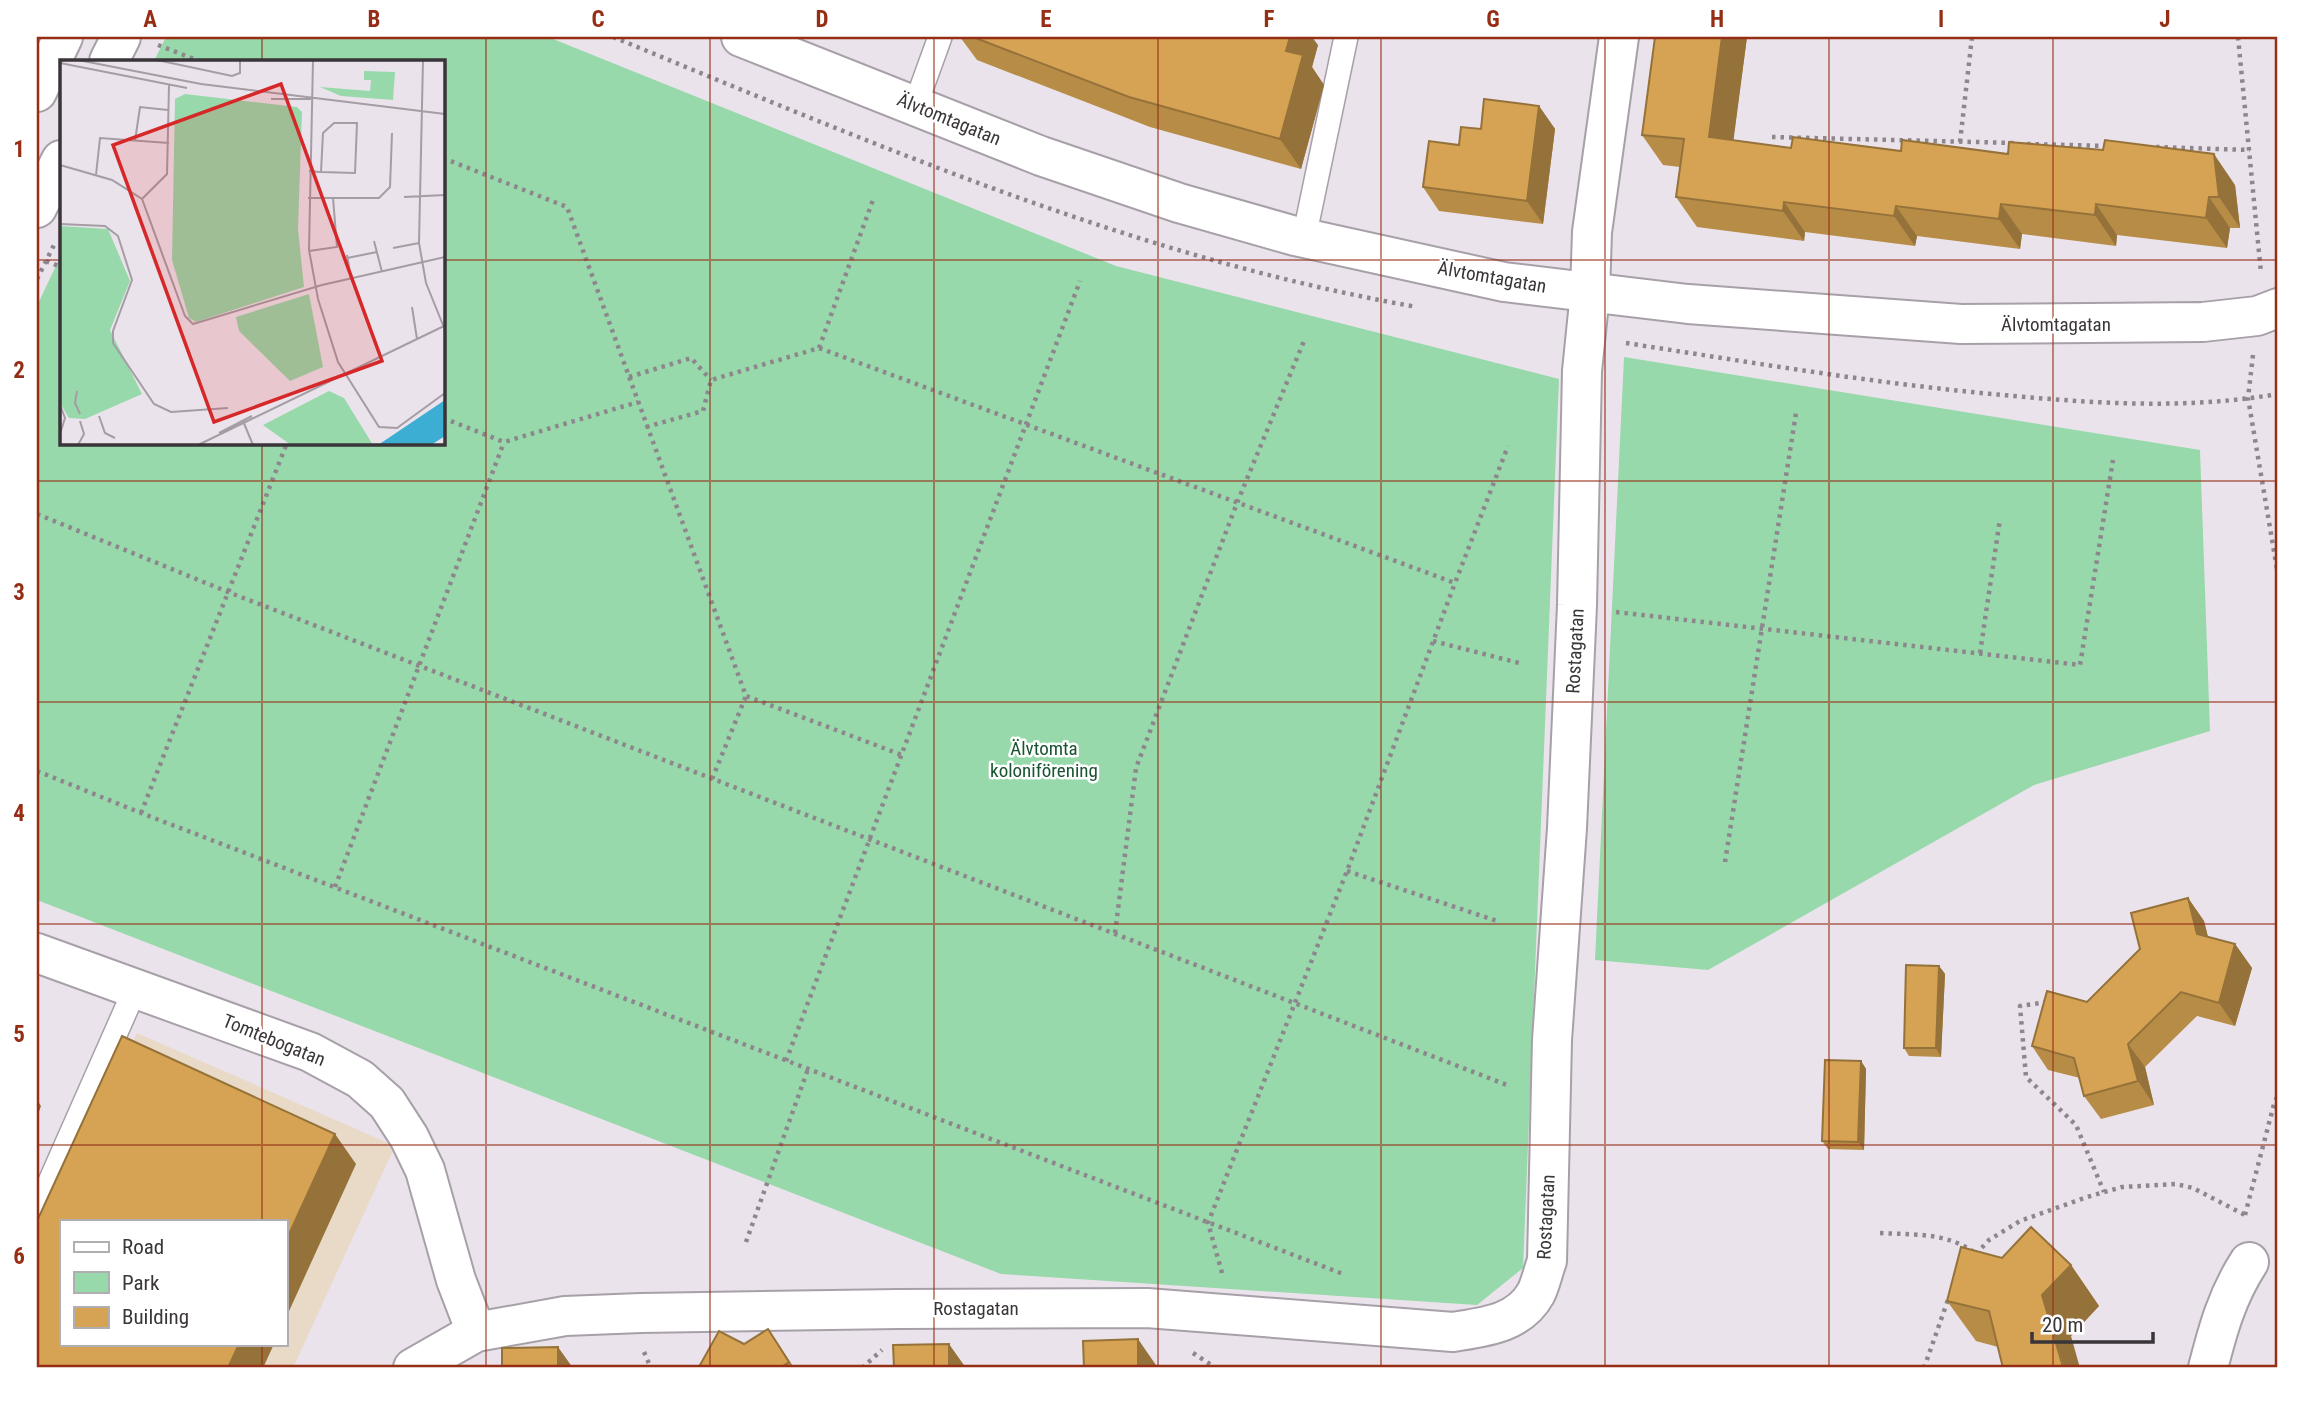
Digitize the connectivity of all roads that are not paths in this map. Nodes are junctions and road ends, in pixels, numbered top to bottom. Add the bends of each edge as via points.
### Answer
1 (63, 37) edge
2 (741, 37) edge
3 (940, 37) edge
4 (1346, 37) edge
5 (1619, 37) edge
6 (138, 40) edge
7 (110, 60) edge
8 (37, 92) edge
9 (915, 106) junction
10 (60, 162) edge
11 (37, 208) edge
12 (1304, 238) junction
13 (1590, 293) junction
14 (2278, 308) edge
15 (37, 953) edge
16 (136, 987) junction
17 (37, 1211) edge
18 (2249, 1262) dead end
19 (477, 1332) junction
20 (413, 1368) edge
21 (2207, 1368) edge

1 - 8 street
2 - 9 street, Älvtomtagatan
3 - 9 lane
4 - 12 lane
5 - 13 street, Rostagatan via 1592,232
6 - 7 street
9 - 12 street, Älvtomtagatan via 1167,199
10 - 11 street
12 - 13 street, Älvtomtagatan via 1504,282
13 - 14 street, Älvtomtagatan via 1961,324 2203,322 2257,316
13 - 19 street, Rostagatan via 1582,371 1567,828 1552,1040 1547,1261 1536,1293 1521,1312 1493,1326 1453,1332 1147,1308 641,1313 565,1316
15 - 16 street, Tomtebogatan
16 - 17 lane
16 - 19 street, Tomtebogatan via 310,1052 360,1079 387,1103 425,1170 456,1280
18 - 21 street via 2233,1287
19 - 20 street, Rostagatan

